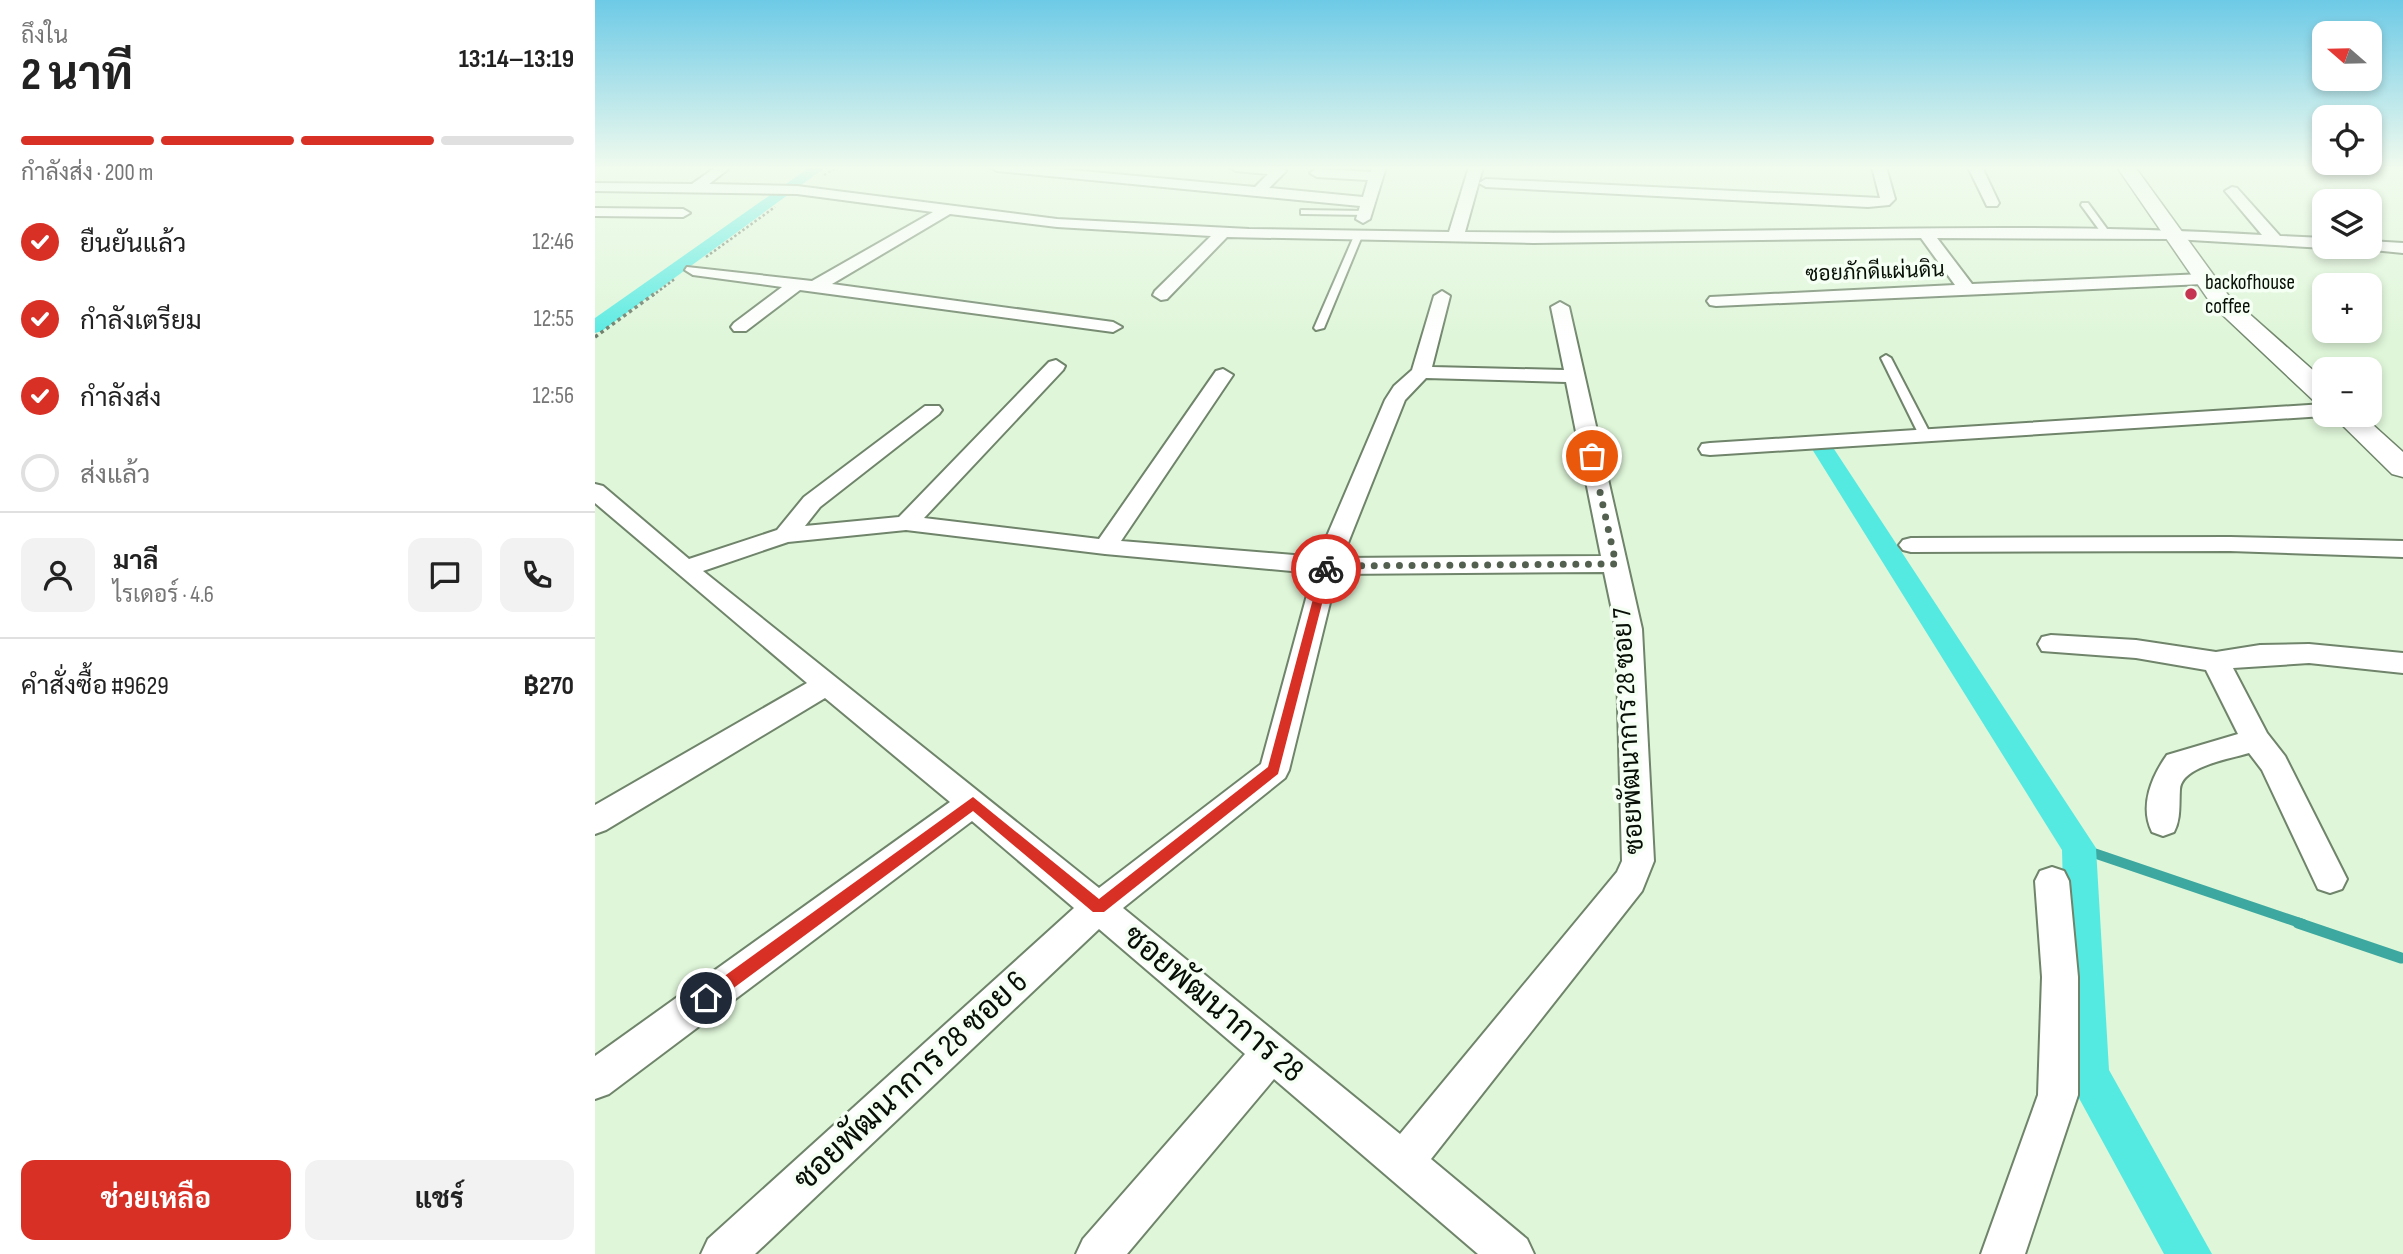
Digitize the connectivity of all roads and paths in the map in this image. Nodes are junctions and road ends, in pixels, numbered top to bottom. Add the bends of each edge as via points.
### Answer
1 (917, 226) edge
2 (1099, 226) edge
3 (1361, 226) edge
4 (1459, 226) edge
5 (2100, 226) edge
6 (2168, 226) edge
7 (2262, 226) edge
8 (1223, 233) junction
9 (2106, 233) junction
10 (1926, 234) junction
11 (2174, 234) junction
12 (1358, 236) junction
13 (1456, 236) junction
14 (2275, 240) junction
15 (2312, 242) edge
16 (2382, 247) edge
17 (2403, 248) edge
18 (693, 270) dead end
19 (2203, 279) junction
20 (807, 284) junction
21 (1968, 291) junction
22 (1161, 296) dead end
23 (1442, 296) dead end
24 (1717, 301) dead end
25 (1560, 307) dead end
26 (740, 327) dead end
27 (1113, 327) dead end
28 (1319, 328) dead end
29 (1886, 358) dead end
30 (1056, 366) dead end
31 (1421, 372) junction
32 (1223, 374) dead end
33 (1574, 376) junction
34 (2312, 384) edge
35 (932, 410) dead end
36 (2312, 411) edge
37 (2359, 427) edge
38 (1925, 435) junction
39 (1710, 449) dead end
40 (2401, 464) edge
41 (595, 491) edge
42 (605, 511) edge
43 (906, 523) junction
44 (785, 535) junction
45 (1911, 545) dead end
46 (1105, 547) junction
47 (2403, 550) edge
48 (1616, 564) junction
49 (1327, 566) junction
50 (685, 569) junction
51 (2051, 644) dead end
52 (2216, 662) junction
53 (2403, 663) edge
54 (826, 685) junction
55 (2256, 740) junction
56 (973, 803) junction
57 (595, 821) edge
58 (2163, 823) dead end
59 (2330, 879) dead end
60 (2052, 881) dead end
61 (1098, 908) junction
62 (1272, 1053) junction
63 (595, 1080) edge
64 (1402, 1163) junction
65 (723, 1254) edge
66 (1098, 1254) edge
67 (1512, 1254) edge
68 (2003, 1254) edge

1 - 20 street
2 - 8 street
3 - 12 street
4 - 13 street
5 - 9 lane
6 - 11 street
7 - 14 street
8 - 12 street
8 - 22 street
9 - 10 street
9 - 11 street
10 - 13 street
10 - 21 street
11 - 14 street
11 - 19 street
12 - 13 street
12 - 28 lane
14 - 15 street
16 - 17 street
18 - 20 street
19 - 21 street, ซอยภักดีแผ่นดิน
19 - 34 street via 2242,322
20 - 26 street
20 - 27 street
21 - 24 street, ซอยภักดีแผ่นดิน
23 - 31 street
25 - 33 street, ซอยพัฒนาการ 28 ซอย 7
29 - 38 lane
30 - 43 street
31 - 33 street
31 - 49 street, ซอยพัฒนาการ 28 ซอย 6 via 1395,400
32 - 46 street
33 - 48 street, ซอยพัฒนาการ 28 ซอย 7
35 - 44 street via 812,502
36 - 38 street
37 - 40 street
38 - 39 street
41 - 42 street, ซอยพัฒนาการ 28
42 - 50 street, ซอยพัฒนาการ 28
43 - 44 street
43 - 46 street
44 - 50 street
45 - 47 street via 2230,544
46 - 49 street
48 - 49 street
48 - 64 street, ซอยพัฒนาการ 28 ซอย 7 via 1629,629 1636,871
49 - 61 street, ซอยพัฒนาการ 28 ซอย 6 via 1274,770
50 - 54 street, ซอยพัฒนาการ 28
51 - 52 street via 2136,649
52 - 53 street via 2243,654 2345,656
52 - 55 street
54 - 56 street, ซอยพัฒนาการ 28
54 - 57 street
55 - 58 street via 2178,763 2165,782
55 - 59 street via 2274,764
56 - 61 street, ซอยพัฒนาการ 28
56 - 63 street
60 - 68 street via 2060,977 2058,1095
61 - 62 street, ซอยพัฒนาการ 28
61 - 65 street, ซอยพัฒนาการ 28 ซอย 6
62 - 64 street, ซอยพัฒนาการ 28
62 - 66 street
64 - 67 street, ซอยพัฒนาการ 28

